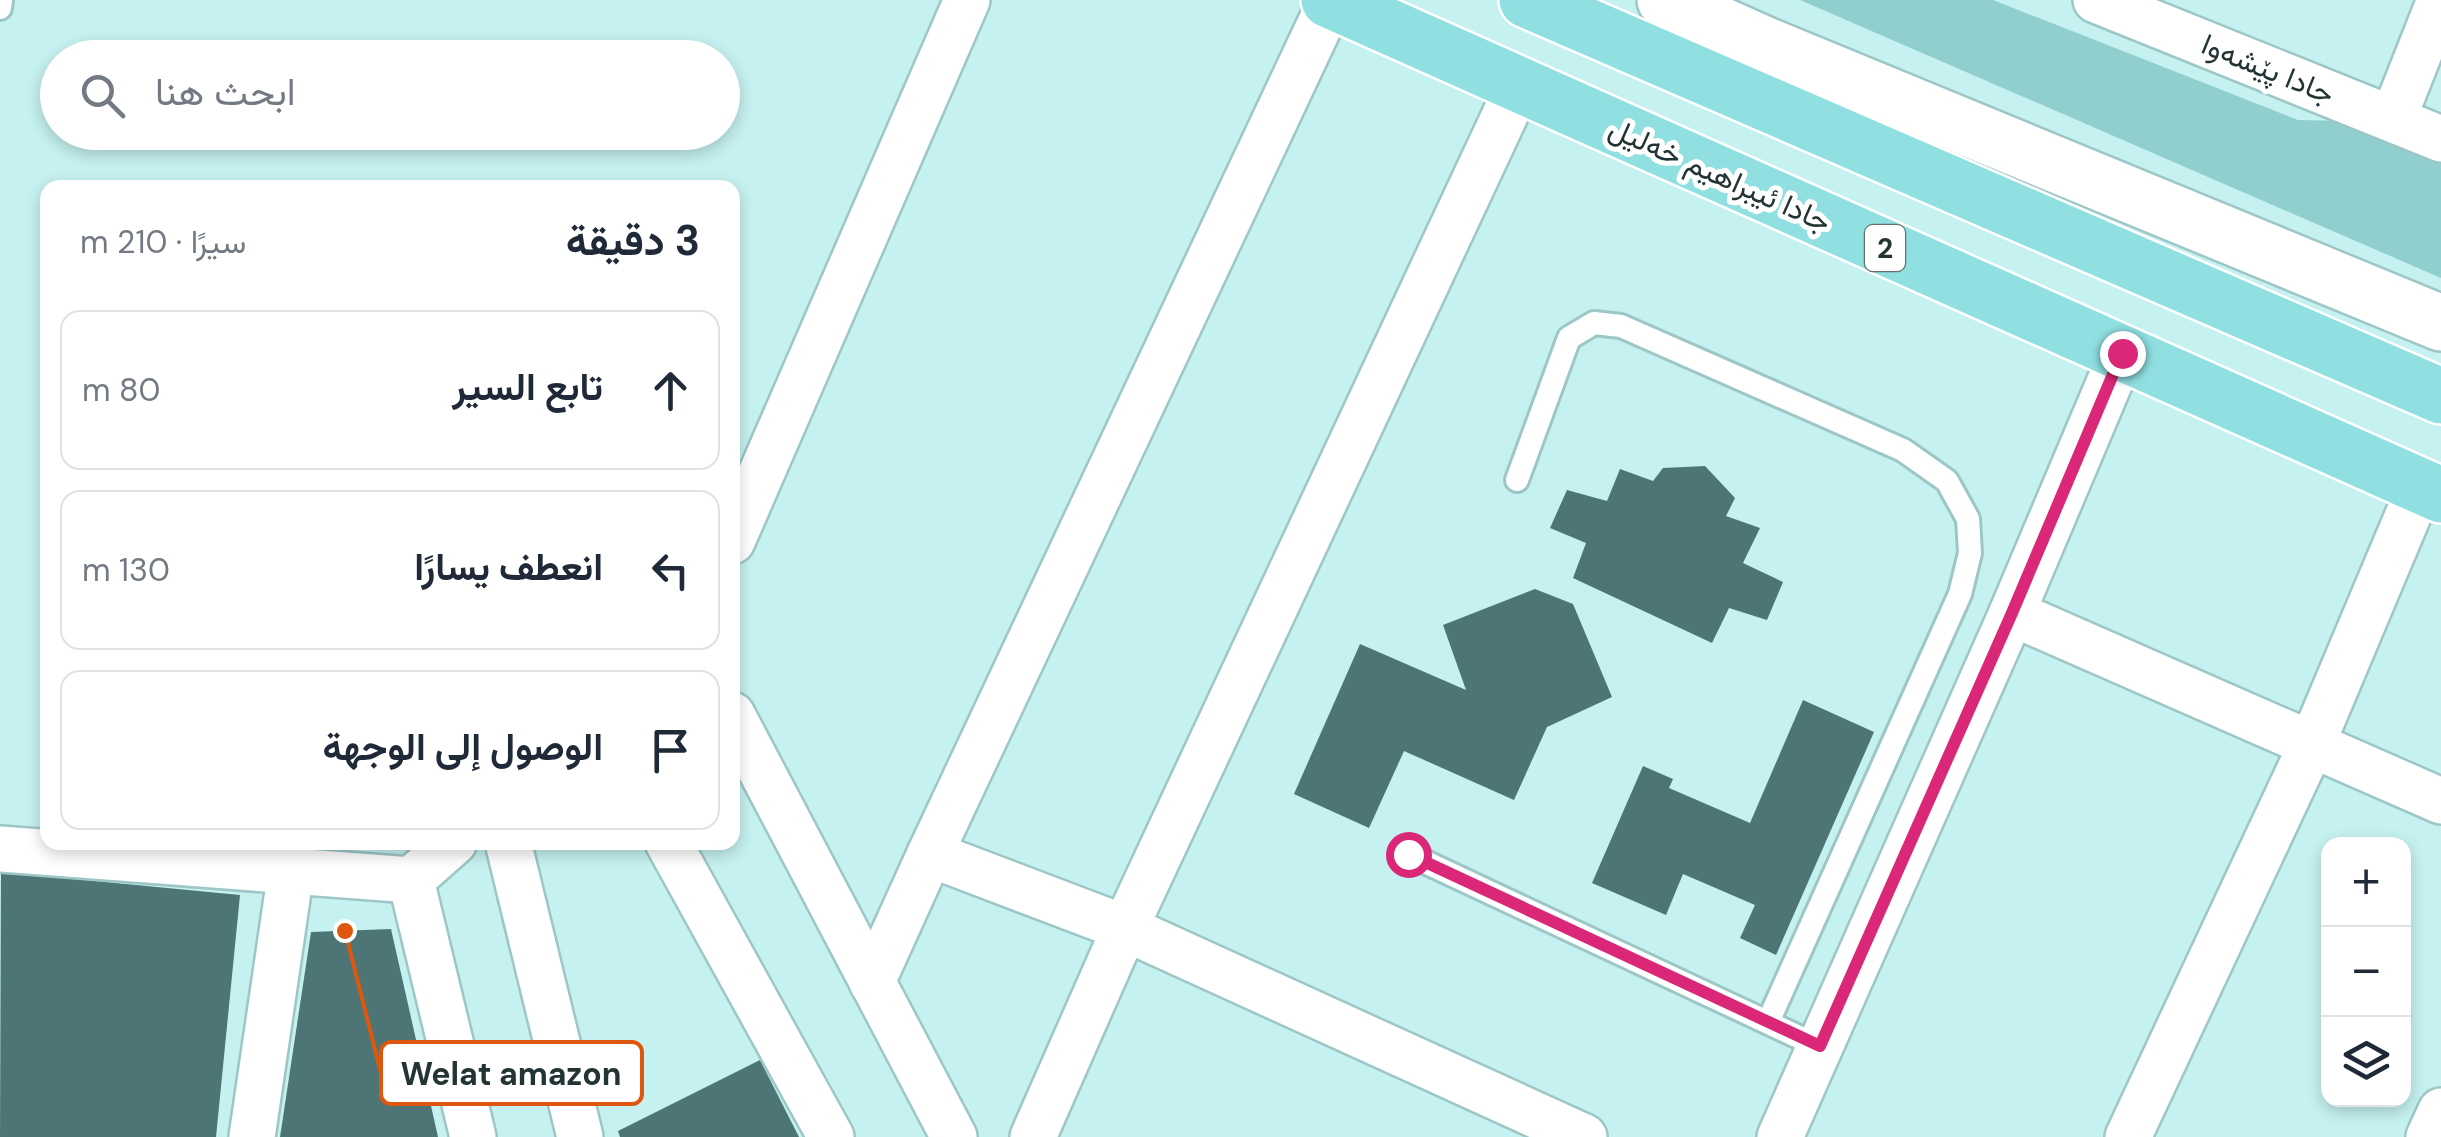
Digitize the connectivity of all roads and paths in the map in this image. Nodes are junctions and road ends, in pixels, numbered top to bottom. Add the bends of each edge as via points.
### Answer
1 (2, 0) edge
2 (967, 0) edge
3 (1330, 0) edge
4 (1527, 0) edge
5 (1665, 0) edge
6 (2096, 0) edge
7 (2440, 0) edge
8 (0, 8) edge
9 (1519, 85) junction
10 (2393, 119) junction
11 (2441, 138) edge
12 (2441, 323) edge
13 (2122, 353) junction
14 (2441, 396) edge
15 (1517, 480) dead end
16 (2430, 491) edge
17 (740, 524) edge
18 (2012, 613) junction
19 (740, 729) edge
20 (2311, 746) junction
21 (2441, 801) edge
22 (0, 849) edge
23 (445, 850) edge
24 (510, 850) edge
25 (672, 850) edge
26 (930, 854) junction
27 (1408, 854) dead end
28 (291, 871) junction
29 (410, 880) junction
30 (1126, 928) junction
31 (872, 982) junction
32 (1768, 1022) junction
33 (1820, 1046) junction
34 (2441, 1110) edge
35 (252, 1137) edge
36 (473, 1137) edge
37 (580, 1137) edge
38 (831, 1137) edge
39 (954, 1137) edge
40 (1032, 1137) edge
41 (1584, 1137) edge
42 (1780, 1137) edge
43 (2128, 1137) edge
44 (2429, 1137) edge

1 - 8 lane
2 - 17 street
3 - 9 highway, جادا ئیبراهیم خەلیل / 2
3 - 26 street
4 - 14 highway
5 - 12 main road
6 - 10 street, جادا پێشەوا
7 - 10 street
9 - 13 highway, جادا ئیبراهیم خەلیل / 2
9 - 30 street
10 - 11 street, جادا پێشەوا
13 - 16 highway, جادا ئیبراهیم خەلیل / 2
13 - 18 street
15 - 32 lane via 1569,338 1594,322 1621,326 1903,450 1948,482 1968,519 1970,553 1960,594
16 - 20 street
18 - 20 street
18 - 33 street
19 - 31 street
20 - 21 street
20 - 43 street
22 - 28 street
23 - 29 street
24 - 37 street
25 - 38 street
26 - 30 street
26 - 31 street
27 - 32 lane
28 - 29 street
28 - 35 street
29 - 36 street
30 - 40 street
30 - 41 street
31 - 39 street
32 - 33 lane
33 - 42 street
34 - 44 street

